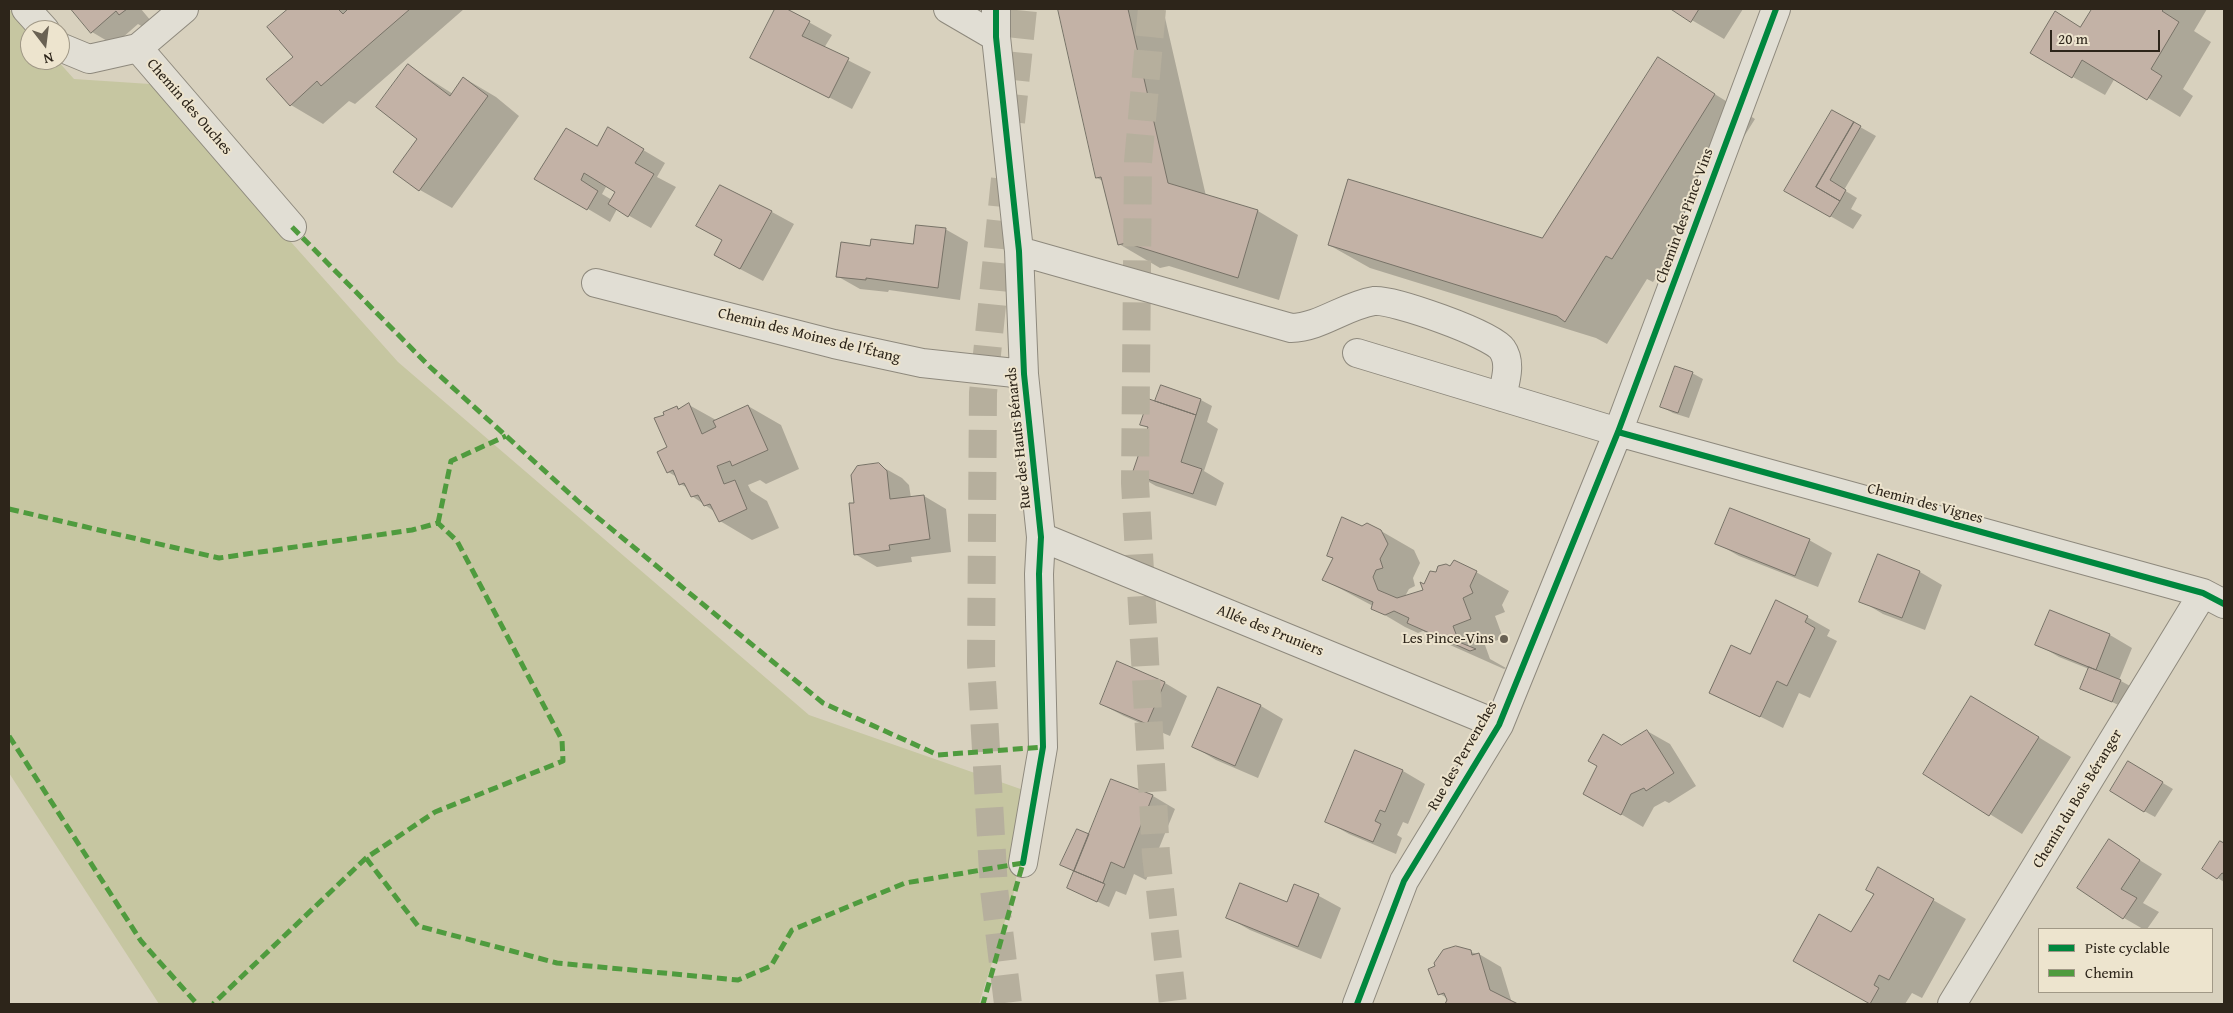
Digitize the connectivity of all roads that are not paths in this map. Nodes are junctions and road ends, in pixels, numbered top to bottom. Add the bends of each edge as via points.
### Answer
1 (26, 9) edge
2 (184, 9) edge
3 (948, 9) edge
4 (996, 9) edge
5 (1776, 9) edge
6 (36, 20) edge
7 (996, 37) junction
8 (138, 48) junction
9 (70, 51) edge
10 (292, 227) dead end
11 (1019, 251) junction
12 (596, 283) dead end
13 (1357, 353) dead end
14 (1024, 374) junction
15 (1502, 397) junction
16 (1618, 432) junction
17 (1041, 537) junction
18 (2214, 599) edge
19 (1499, 725) junction
20 (1023, 863) dead end
21 (1357, 1004) edge
22 (1952, 1004) edge

1 - 6 street
2 - 8 street
3 - 7 street
4 - 7 street, Rue des Hauts Bénards
5 - 16 street, Chemin des Pince Vins
7 - 11 street, Rue des Hauts Bénards
8 - 9 street, Chemin des Ouches via 89,59
8 - 10 street, Chemin des Ouches
11 - 14 street, Rue des Hauts Bénards
11 - 15 street via 1291,328 1304,328 1356,304 1377,301 1400,305 1481,333 1502,347 1507,359
12 - 14 street, Chemin des Moines de l'Étang via 834,344 922,363
13 - 15 street, Chemin des Vignes
14 - 17 street, Rue des Hauts Bénards
15 - 16 street, Chemin des Vignes
16 - 18 street, Chemin des Vignes
16 - 19 street, Rue des Pervenches
17 - 19 street, Allée des Pruniers
17 - 20 street, Rue des Hauts Bénards via 1044,747
18 - 22 street, Chemin du Bois Béranger
19 - 21 street, Rue des Pervenches via 1404,881

